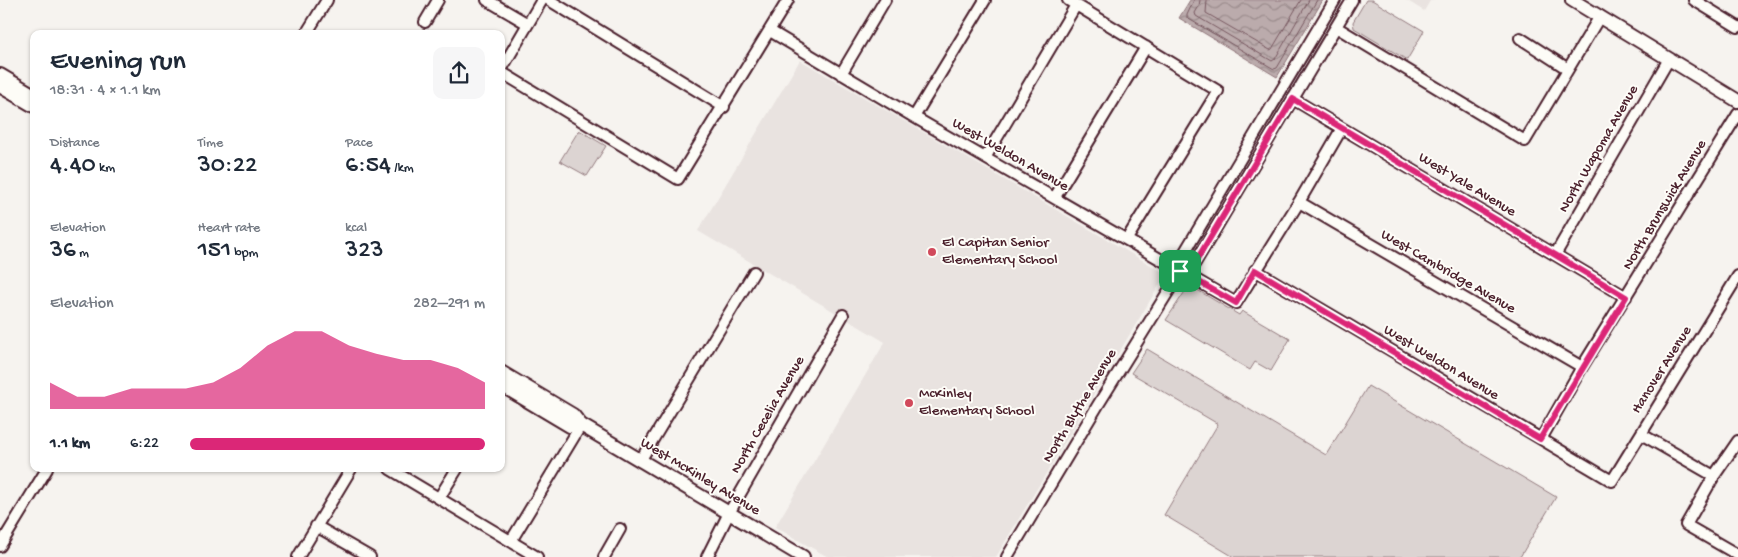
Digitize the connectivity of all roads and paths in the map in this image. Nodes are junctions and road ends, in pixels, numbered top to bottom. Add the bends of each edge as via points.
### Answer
1 (327, 0) edge
2 (438, 0) edge
3 (487, 0) edge
4 (542, 0) edge
5 (549, 0) edge
6 (788, 0) edge
7 (885, 0) edge
8 (985, 0) edge
9 (1335, 0) edge
10 (1352, 0) edge
11 (1572, 0) edge
12 (1694, 0) edge
13 (1072, 2) edge
14 (1707, 3) edge
15 (1600, 16) junction
16 (425, 22) dead end
17 (528, 24) junction
18 (1336, 27) junction
19 (1738, 27) edge
20 (308, 30) edge
21 (770, 31) junction
22 (1520, 38) dead end
23 (1146, 46) junction
24 (1669, 59) junction
25 (505, 64) edge
26 (1568, 69) junction
27 (505, 73) edge
28 (841, 74) junction
29 (0, 75) edge
30 (0, 86) edge
31 (30, 93) edge
32 (1293, 99) junction
33 (1738, 101) edge
34 (30, 104) edge
35 (724, 107) junction
36 (1738, 114) edge
37 (914, 117) junction
38 (1342, 128) junction
39 (985, 158) junction
40 (1055, 197) junction
41 (1299, 202) junction
42 (1127, 240) junction
43 (1555, 255) junction
44 (1255, 270) junction
45 (1180, 271) junction
46 (754, 272) dead end
47 (1738, 276) edge
48 (1626, 297) junction
49 (843, 315) dead end
50 (1582, 367) junction
51 (505, 374) edge
52 (505, 387) edge
53 (581, 425) junction
54 (1640, 434) junction
55 (1540, 439) junction
56 (1736, 448) edge
57 (640, 461) junction
58 (44, 472) edge
59 (348, 472) edge
60 (395, 472) edge
61 (455, 472) edge
62 (1714, 476) junction
63 (1612, 481) joint
64 (439, 498) junction
65 (729, 513) junction
66 (316, 526) junction
67 (620, 529) dead end
68 (511, 542) junction
69 (0, 546) edge
70 (1738, 555) edge
71 (298, 557) edge
72 (370, 557) edge
73 (537, 557) edge
74 (604, 557) edge
75 (707, 557) edge
76 (803, 557) edge
77 (1007, 557) edge

1 - 20 street
2 - 16 street
3 - 17 street
4 - 17 street
5 - 35 street
6 - 21 street
7 - 28 street
8 - 37 street
9 - 45 street, North Blythe Avenue via 1180,260
10 - 18 street, North Blythe Avenue
11 - 15 main road
12 - 14 street
13 - 23 street
13 - 39 street
14 - 19 street
15 - 24 main road
15 - 26 street
17 - 25 street
18 - 26 street via 1525,141
18 - 32 street, North Blythe Avenue
21 - 28 street, West Weldon Avenue
21 - 35 street
22 - 26 street
23 - 40 street
23 - 42 street via 1218,91
24 - 33 main road
24 - 43 street, North Wapoma Avenue
27 - 35 street via 678,179
28 - 37 street, West Weldon Avenue
29 - 31 main road
30 - 34 main road
32 - 38 street, West Yale Avenue
32 - 45 street, North Blythe Avenue via 1192,268
36 - 48 street, North Brunswick Avenue
37 - 39 street, West Weldon Avenue
38 - 41 street
38 - 43 street, West Yale Avenue
39 - 40 street, West Weldon Avenue
40 - 42 street, West Weldon Avenue
41 - 44 street
41 - 50 street, West Cambridge Avenue
42 - 45 street, West Weldon Avenue
43 - 48 street, West Yale Avenue
44 - 45 street, West Weldon Avenue via 1236,303
44 - 55 street, West Weldon Avenue
45 - 77 street, North Blythe Avenue
46 - 57 street
47 - 54 street, Hanover Avenue
48 - 50 street, North Brunswick Avenue
49 - 65 street, North Cecelia Avenue
50 - 55 street, North Brunswick Avenue
51 - 53 main road, West McKinley Avenue via 573,415
52 - 53 main road, West McKinley Avenue via 570,426
53 - 57 main road, West McKinley Avenue
53 - 68 street
54 - 62 street
54 - 63 street, Hanover Avenue
55 - 63 street, West Weldon Avenue
56 - 62 street
57 - 65 main road, West McKinley Avenue
58 - 69 street
59 - 66 street
60 - 64 street
61 - 64 street
62 - 70 street via 1686,525
64 - 68 street
65 - 75 street, North Cecelia Avenue
65 - 76 main road, West McKinley Avenue
66 - 71 street
66 - 72 street
67 - 74 street
68 - 73 street

